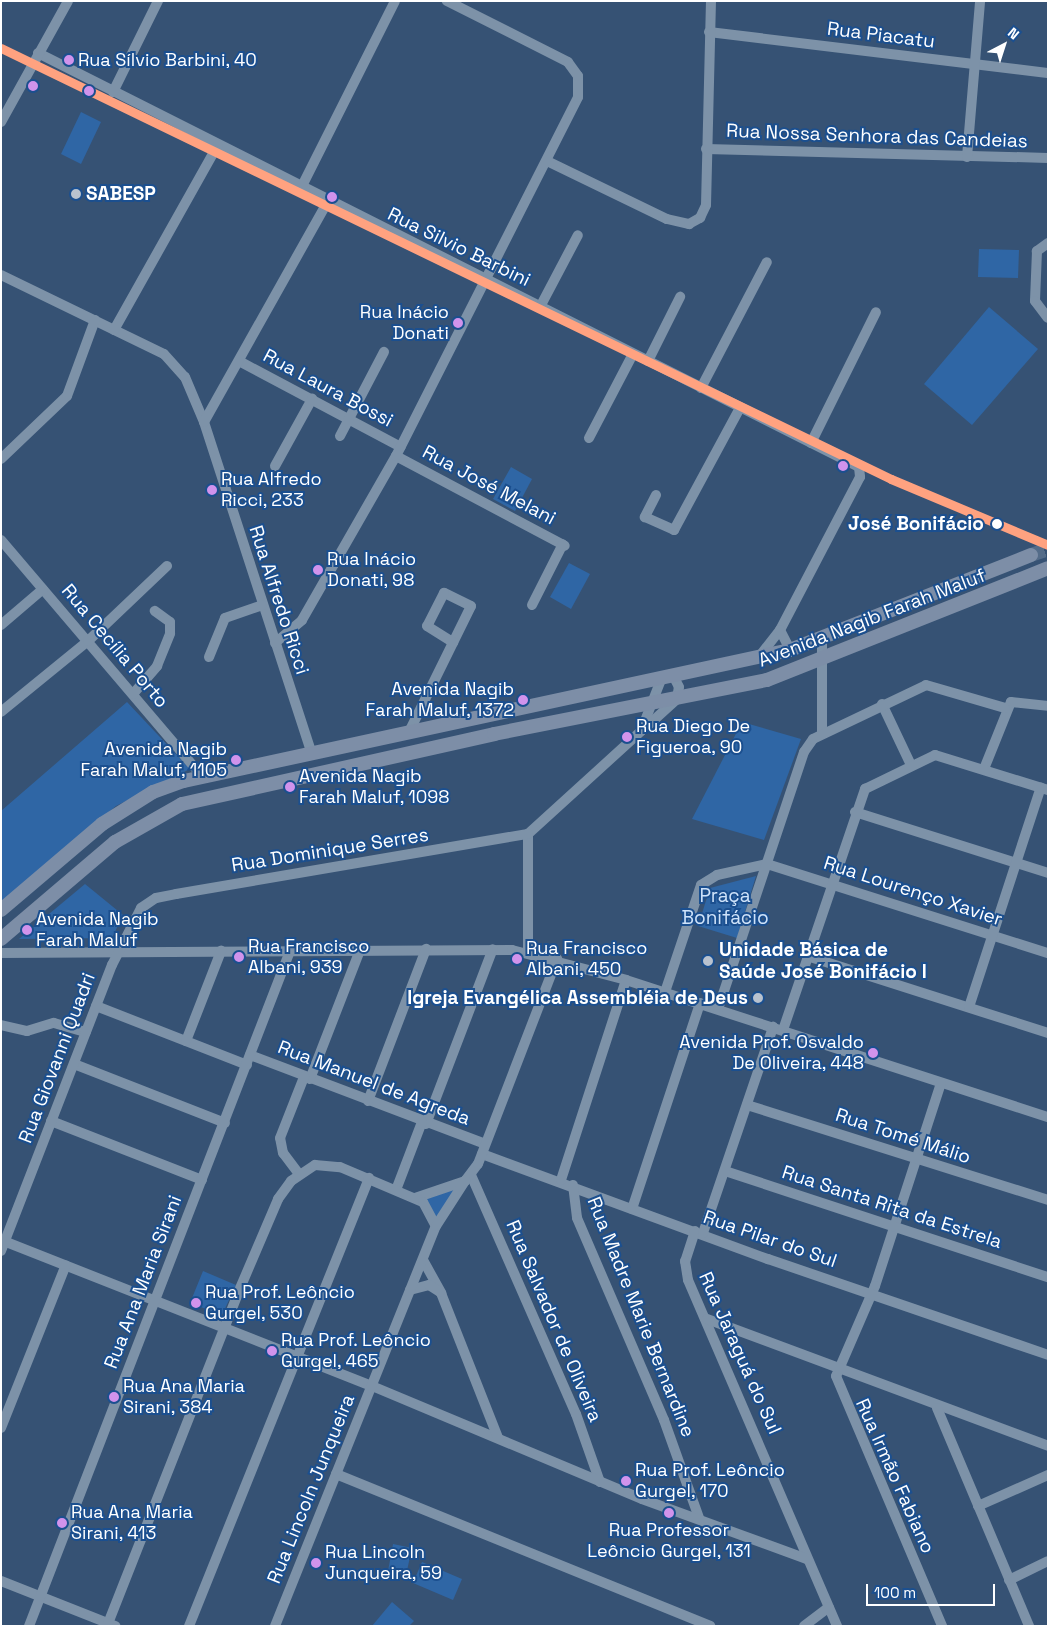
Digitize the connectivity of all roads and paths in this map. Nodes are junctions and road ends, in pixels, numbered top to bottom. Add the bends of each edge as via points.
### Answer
1 (68, 1) edge
2 (158, 1) edge
3 (395, 1) edge
4 (446, 1) edge
5 (711, 1) edge
6 (980, 1) edge
7 (709, 32) junction
8 (38, 53) junction
9 (973, 64) junction
10 (1048, 73) edge
11 (113, 92) junction
12 (1, 122) edge
13 (218, 145) junction
14 (706, 149) junction
15 (967, 157) junction
16 (1048, 158) edge
17 (547, 161) junction
18 (301, 188) junction
19 (328, 201) junction
20 (578, 235) dead end
21 (1045, 243) edge
22 (767, 262) dead end
23 (3, 279) edge
24 (485, 280) junction
25 (680, 297) dead end
26 (540, 307) junction
27 (876, 312) dead end
28 (1048, 318) edge
29 (95, 320) junction
30 (114, 330) junction
31 (384, 352) dead end
32 (633, 354) junction
33 (239, 361) junction
34 (648, 361) junction
35 (701, 388) junction
36 (312, 399) junction
37 (740, 408) junction
38 (349, 419) junction
39 (204, 422) junction
40 (340, 436) dead end
41 (589, 438) dead end
42 (811, 443) junction
43 (398, 451) junction
44 (1, 459) edge
45 (275, 466) dead end
46 (656, 495) dead end
47 (2, 542) edge
48 (1031, 555) tunnel mouth
49 (167, 566) dead end
50 (1048, 568) edge
51 (43, 589) junction
52 (262, 605) junction
53 (532, 605) dead end
54 (155, 611) dead end
55 (1, 625) edge
56 (780, 630) junction
57 (822, 638) junction
58 (88, 642) junction
59 (453, 642) junction
60 (275, 643) junction
61 (790, 650) junction
62 (209, 657) dead end
63 (760, 657) junction
64 (824, 660) junction
65 (667, 676) junction
66 (133, 694) junction
67 (677, 699) junction
68 (1045, 703) edge
69 (653, 704) junction
70 (882, 704) junction
71 (1005, 708) junction
72 (1, 712) edge
73 (410, 730) junction
74 (641, 731) junction
75 (822, 734) junction
76 (311, 751) junction
77 (911, 764) junction
78 (984, 769) junction
79 (201, 775) junction
80 (301, 775) junction
81 (1044, 788) edge
82 (855, 812) junction
83 (528, 834) junction
84 (1017, 863) junction
85 (767, 864) junction
86 (1048, 873) edge
87 (831, 884) junction
88 (141, 908) joint
89 (1, 910) edge
90 (992, 935) junction
91 (1, 939) edge
92 (426, 949) junction
93 (493, 949) junction
94 (360, 950) junction
95 (222, 951) junction
96 (290, 951) junction
97 (119, 952) junction
98 (528, 952) junction
99 (1, 953) edge
100 (1048, 953) edge
101 (807, 956) junction
102 (557, 959) junction
103 (626, 980) junction
104 (665, 992) junction
105 (700, 1003) junction
106 (96, 1006) junction
107 (969, 1007) junction
108 (718, 1009) junction
109 (1, 1024) edge
110 (778, 1028) junction
111 (86, 1032) junction
112 (1048, 1033) edge
113 (186, 1041) junction
114 (248, 1060) junction
115 (74, 1064) junction
116 (307, 1078) junction
117 (941, 1083) junction
118 (368, 1101) junction
119 (747, 1104) junction
120 (1048, 1117) edge
121 (51, 1121) junction
122 (225, 1122) junction
123 (424, 1123) junction
124 (484, 1149) junction
125 (917, 1158) junction
126 (724, 1171) junction
127 (299, 1174) junction
128 (370, 1178) junction
129 (468, 1178) junction
130 (202, 1180) junction
131 (561, 1180) junction
132 (573, 1185) junction
133 (396, 1190) junction
134 (415, 1198) junction
135 (1048, 1200) edge
136 (632, 1209) junction
137 (438, 1223) junction
138 (895, 1225) junction
139 (699, 1232) junction
140 (2, 1244) edge
141 (423, 1260) junction
142 (66, 1265) junction
143 (1048, 1277) edge
144 (410, 1290) junction
145 (872, 1292) junction
146 (441, 1293) junction
147 (155, 1300) junction
148 (707, 1318) junction
149 (226, 1327) junction
150 (1048, 1355) edge
151 (298, 1356) junction
152 (838, 1367) junction
153 (372, 1386) junction
154 (937, 1408) junction
155 (1, 1428) edge
156 (498, 1438) junction
157 (1048, 1446) edge
158 (336, 1474) junction
159 (1048, 1475) edge
160 (600, 1482) junction
161 (978, 1506) junction
162 (699, 1518) junction
163 (807, 1559) junction
164 (1048, 1561) edge
165 (1009, 1580) junction
166 (1, 1581) edge
167 (40, 1596) junction
168 (829, 1607) junction
169 (110, 1625) edge
170 (29, 1626) edge
171 (190, 1626) edge
172 (275, 1626) edge
173 (710, 1626) edge
174 (804, 1626) edge
175 (838, 1626) edge
176 (942, 1626) edge
177 (1029, 1626) edge

1 - 8 street
2 - 11 street
3 - 18 street
4 - 17 street via 568,62 580,82 578,97
5 - 7 street
6 - 9 street
7 - 9 street, Rua Piacatu
7 - 14 street
8 - 11 street, Rua Silvio Barbini
8 - 12 street
9 - 10 street, Rua Piacatu
9 - 15 street
11 - 13 street, Rua Silvio Barbini
13 - 18 street, Rua Silvio Barbini
13 - 30 street
14 - 15 street, Rua Nossa Senhora das Candeias
14 - 17 street via 706,205 700,218 689,224 667,219
15 - 16 street, Rua Nossa Senhora das Candeias
17 - 24 street
18 - 19 street, Rua Silvio Barbini
19 - 24 street, Rua Silvio Barbini
19 - 33 street, Rua Laura Bossi
20 - 26 street
21 - 28 street via 1037,252 1035,301
22 - 35 street
23 - 29 street, Rua Alfredo Ricci
24 - 26 street, Rua Silvio Barbini
24 - 43 street
25 - 34 street
26 - 32 street, Rua Silvio Barbini
27 - 42 street
29 - 30 street, Rua Alfredo Ricci
29 - 44 street via 67,396
30 - 39 street, Rua Alfredo Ricci via 176,364
31 - 38 street
32 - 34 street, Rua Silvio Barbini
32 - 41 street
33 - 36 street, Rua Laura Bossi
33 - 39 street, Rua Laura Bossi
34 - 35 street, Rua Silvio Barbini
35 - 37 street, Rua Silvio Barbini
36 - 38 street, Rua Laura Bossi
36 - 45 street
37 - 42 street, Rua Silvio Barbini
37 - 46 street via 674,530 645,517
38 - 40 street
38 - 43 street, Rua Laura Bossi
39 - 52 street, Rua Alfredo Ricci
42 - 56 street, Rua Silvio Barbini via 859,468 861,473
43 - 53 street, Rua José Melani via 444,483 564,545
43 - 60 street via 302,620
47 - 51 street, Rua Cecília Porto
48 - 57 main road, Avenida Nagib Farah Maluf
49 - 58 street
50 - 64 main road, Avenida Nagib Farah Maluf
51 - 55 street
51 - 58 street, Rua Cecília Porto
52 - 60 street, Rua Alfredo Ricci
52 - 62 street via 225,618
54 - 66 street via 170,622 170,633 157,666
56 - 61 street
56 - 63 street
57 - 61 main road, Avenida Nagib Farah Maluf
57 - 64 street
58 - 66 street, Rua Cecília Porto
58 - 72 street
59 - 59 street via 471,605 444,593 426,626
59 - 73 street via 448,659
60 - 76 street, Rua Alfredo Ricci
61 - 63 main road, Avenida Nagib Farah Maluf
63 - 65 main road, Avenida Nagib Farah Maluf
64 - 67 main road, Avenida Nagib Farah Maluf via 766,680
64 - 75 street
65 - 67 street via 679,687
65 - 69 street
65 - 73 main road, Avenida Nagib Farah Maluf
66 - 79 street, Rua Cecília Porto
67 - 69 main road, Avenida Nagib Farah Maluf
67 - 74 street
68 - 71 street via 1016,700
69 - 74 street
69 - 80 main road, Avenida Nagib Farah Maluf
70 - 71 street via 936,685
70 - 75 street
70 - 77 street
71 - 78 street
73 - 76 main road, Avenida Nagib Farah Maluf
74 - 83 street
75 - 85 street via 804,752
76 - 79 main road, Avenida Nagib Farah Maluf
76 - 80 main road via 314,766
77 - 78 street, Rua Jaraguá do Sul via 936,755
77 - 82 street, Rua Jaraguá do Sul via 865,789
78 - 81 street, Rua Jaraguá do Sul
79 - 89 main road, Avenida Nagib Farah Maluf via 154,792 102,824
80 - 91 main road, Avenida Nagib Farah Maluf via 207,796 153,818 115,842
81 - 84 street
82 - 84 street
82 - 87 street, Rua Jaraguá do Sul
83 - 88 street, Rua Dominique Serres via 176,894 156,898
83 - 98 street
84 - 86 street
84 - 90 street
85 - 87 street, Rua Lourenço Xavier
85 - 104 street via 716,875 701,884
85 - 108 street
87 - 90 street, Rua Lourenço Xavier
87 - 101 street, Rua Jaraguá do Sul
88 - 97 street, Rua Giovanni Quadri
90 - 100 street, Rua Lourenço Xavier
90 - 107 street
92 - 93 street
92 - 94 street
92 - 118 street
93 - 98 street
93 - 123 street
94 - 96 street
94 - 116 street
95 - 96 street
95 - 97 street
95 - 113 street
96 - 114 street, Rua Ana Maria Sirani
97 - 99 street
97 - 106 street, Rua Giovanni Quadri
98 - 102 street
101 - 107 street
101 - 110 street, Rua Jaraguá do Sul
102 - 103 street
102 - 124 street, Rua Lincoln Junqueira
103 - 104 street
103 - 131 street
104 - 105 street
105 - 108 street
105 - 136 street
106 - 111 street, Rua Giovanni Quadri
106 - 113 street, Rua Manuel de Agreda
107 - 112 street
108 - 110 street
109 - 111 street via 27,1031 54,1023
110 - 117 street
110 - 119 street, Rua Jaraguá do Sul
111 - 115 street, Rua Giovanni Quadri
113 - 114 street, Rua Manuel de Agreda
114 - 116 street, Rua Manuel de Agreda
114 - 122 street, Rua Ana Maria Sirani
115 - 121 street, Rua Giovanni Quadri
115 - 122 street
116 - 118 street, Rua Manuel de Agreda
116 - 127 street via 280,1138 283,1153
117 - 120 street
117 - 125 street
118 - 123 street, Rua Manuel de Agreda
119 - 125 street, Rua Tomé Málio
119 - 126 street, Rua Jaraguá do Sul
121 - 130 street
121 - 140 street, Rua Giovanni Quadri
122 - 130 street, Rua Ana Maria Sirani
123 - 124 street, Rua Manuel de Agreda
123 - 133 street
124 - 129 street, Rua Lincoln Junqueira
124 - 131 street, Rua Pilar do Sul
125 - 135 street, Rua Tomé Málio
125 - 138 street
126 - 138 street, Rua Santa Rita da Estrela
126 - 139 street, Rua Jaraguá do Sul
127 - 128 street via 326,1163
127 - 149 street via 278,1198
128 - 133 street
128 - 151 street
129 - 134 street
129 - 137 street, Rua Lincoln Junqueira
129 - 160 street, Rua Salvador de Oliveira via 572,1405
130 - 147 street, Rua Ana Maria Sirani
131 - 132 street, Rua Pilar do Sul
132 - 136 street, Rua Pilar do Sul
132 - 162 street, Rua Madre Marie Bernardine via 577,1218 664,1420
133 - 134 street
134 - 137 street via 428,1208
136 - 139 street, Rua Pilar do Sul
137 - 141 street, Rua Lincoln Junqueira
138 - 143 street, Rua Santa Rita da Estrela
138 - 145 street
139 - 145 street, Rua Pilar do Sul
139 - 148 street, Rua Jaraguá do Sul via 684,1268
140 - 142 street
141 - 144 street, Rua Lincoln Junqueira
141 - 146 street
142 - 147 street
142 - 155 street
144 - 146 street via 429,1285
144 - 153 street, Rua Lincoln Junqueira
145 - 150 street, Rua Pilar do Sul
145 - 152 street
146 - 156 street
147 - 149 street
147 - 167 street, Rua Ana Maria Sirani
148 - 152 street
148 - 163 street, Rua Jaraguá do Sul
149 - 151 street
149 - 169 street
151 - 153 street
151 - 171 street
152 - 154 street
152 - 176 street, Rua Irmão Fabiano via 842,1397
153 - 156 street
153 - 158 street, Rua Lincoln Junqueira
154 - 157 street
154 - 161 street
156 - 160 street
158 - 172 street, Rua Lincoln Junqueira
158 - 173 street
159 - 161 street
160 - 162 street
161 - 165 street
162 - 163 street
163 - 168 street, Rua Jaraguá do Sul
164 - 165 street
165 - 177 street
166 - 167 street
167 - 169 street
167 - 170 street, Rua Ana Maria Sirani
168 - 174 street
168 - 175 street, Rua Jaraguá do Sul

